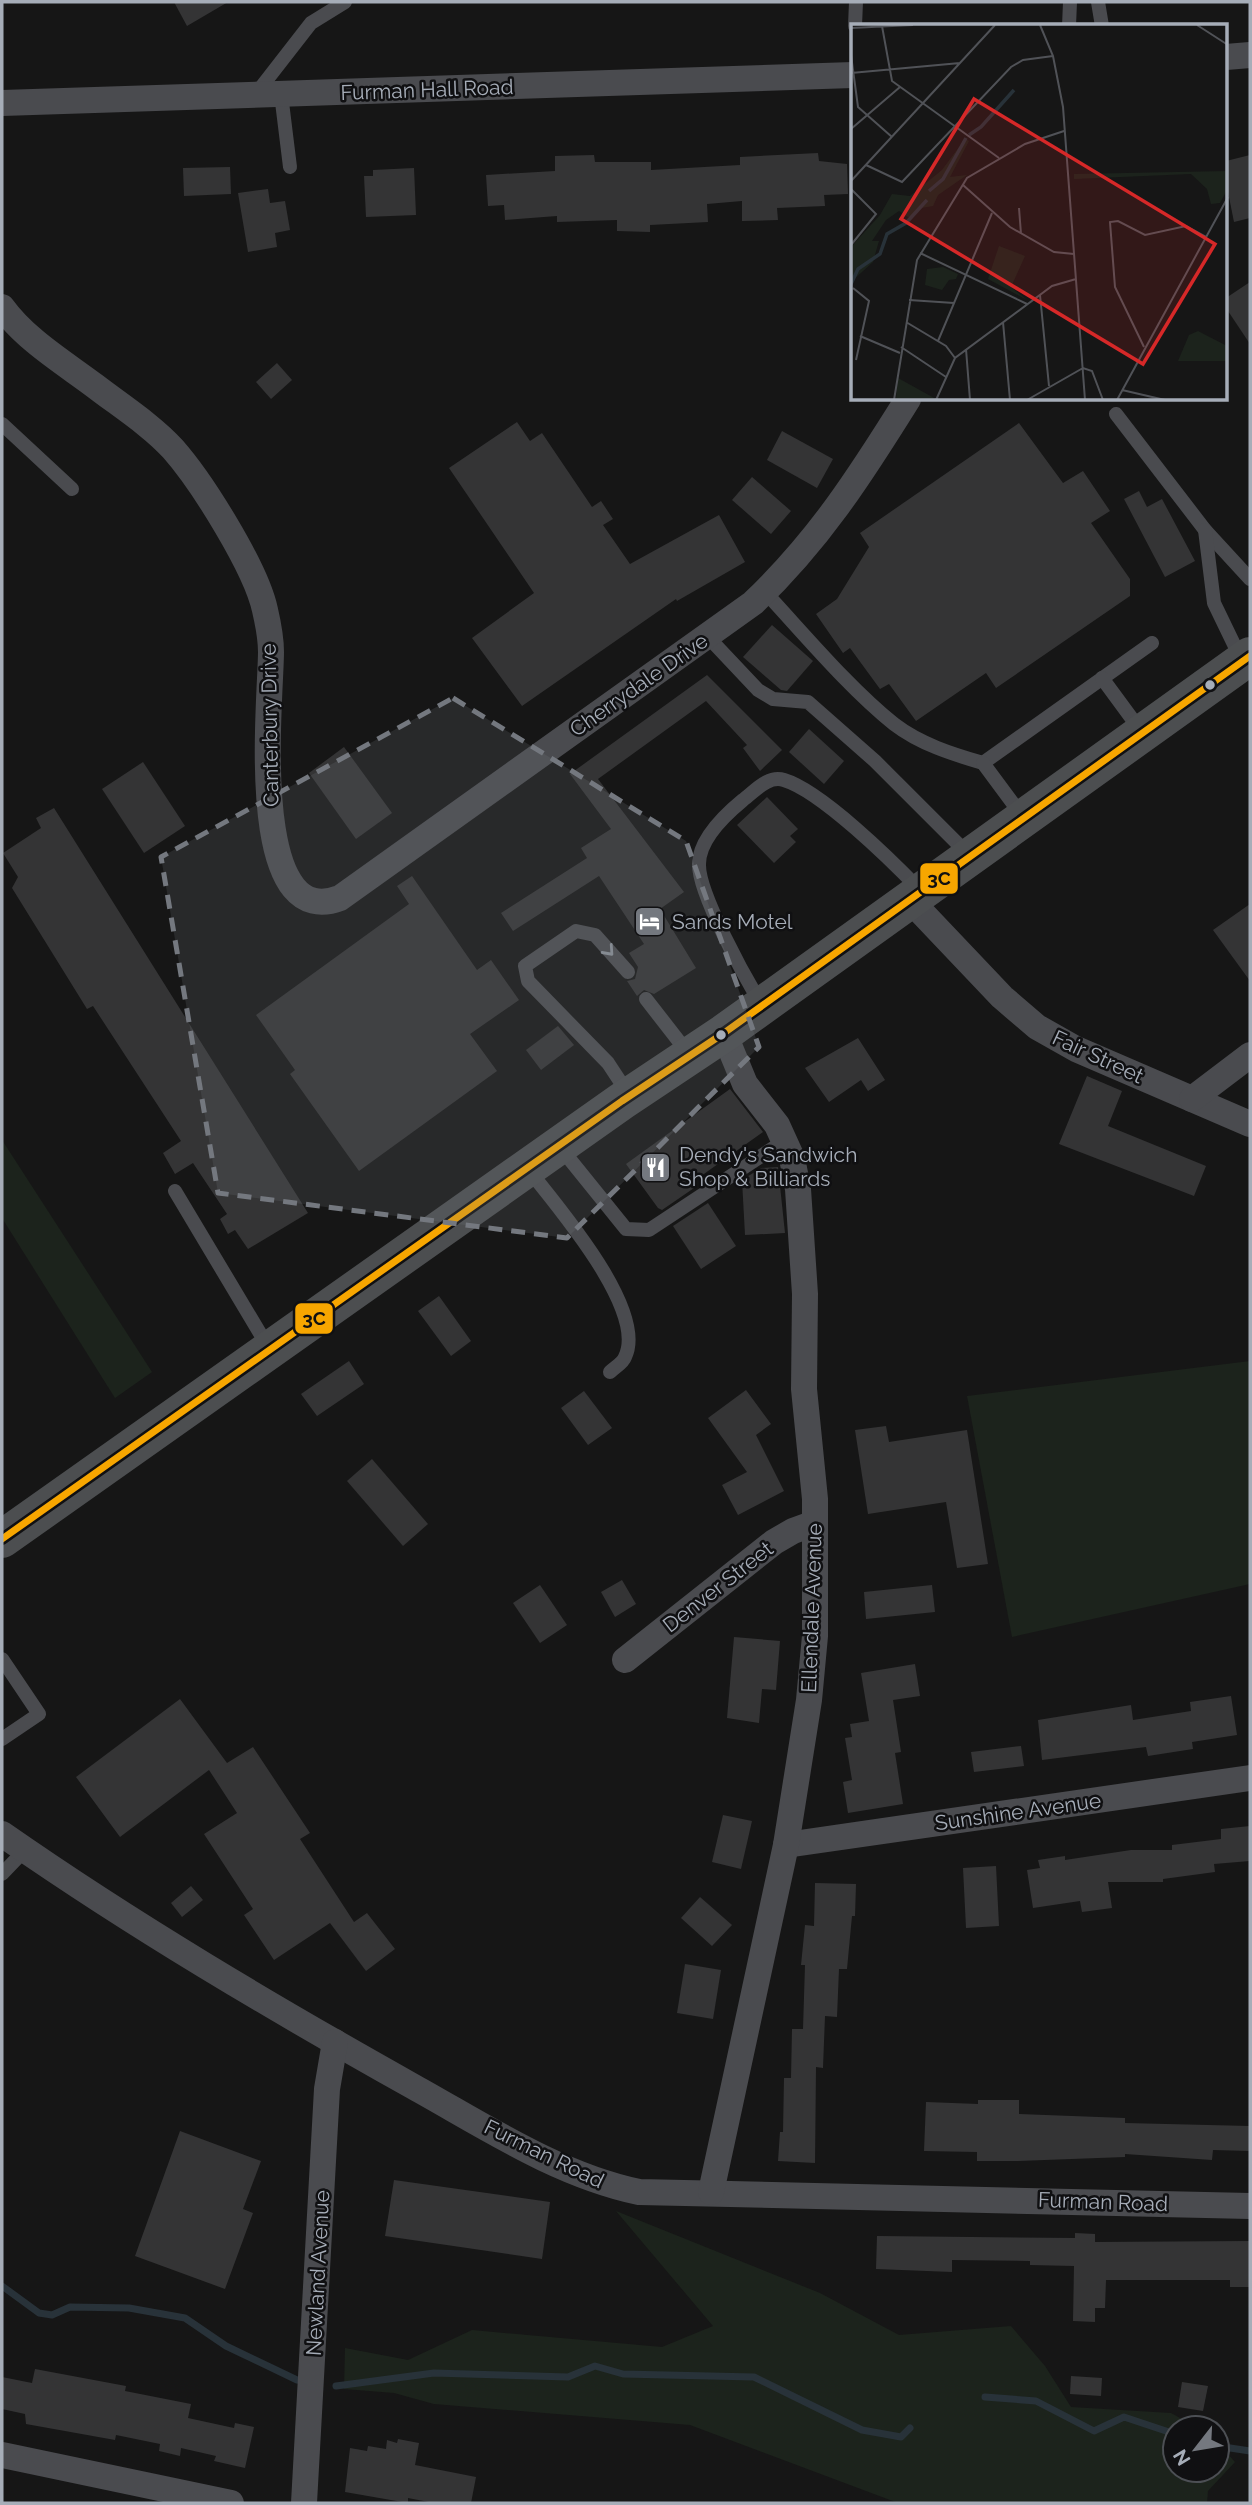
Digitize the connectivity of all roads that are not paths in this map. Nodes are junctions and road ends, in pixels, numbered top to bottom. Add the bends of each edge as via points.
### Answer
1 (345, 2) edge
2 (856, 2) edge
3 (1070, 2) edge
4 (1098, 2) edge
5 (855, 24) edge
6 (1069, 24) edge
7 (1101, 24) edge
8 (1250, 55) edge
9 (1228, 57) edge
10 (851, 75) edge
11 (268, 94) junction
12 (2, 103) edge
13 (290, 167) dead end
14 (2, 307) edge
15 (907, 401) edge
16 (1116, 415) dead end
17 (2, 424) edge
18 (72, 489) dead end
19 (1205, 530) junction
20 (1250, 579) edge
21 (765, 592) junction
22 (708, 637) junction
23 (1152, 643) dead end
24 (1246, 659) edge
25 (1102, 678) junction
26 (1142, 732) junction
27 (983, 763) junction
28 (1023, 817) junction
29 (969, 855) junction
30 (914, 894) junction
31 (311, 900) joint
32 (628, 972) dead end
33 (646, 999) dead end
34 (762, 1006) junction
35 (724, 1034) junction
36 (1250, 1055) edge
37 (690, 1056) junction
38 (630, 1096) junction
39 (1192, 1099) junction
40 (1250, 1124) edge
41 (784, 1141) junction
42 (559, 1146) junction
43 (527, 1168) junction
44 (175, 1191) dead end
45 (271, 1351) junction
46 (610, 1372) dead end
47 (815, 1523) junction
48 (2, 1539) edge
49 (2, 1659) edge
50 (625, 1660) dead end
51 (2, 1739) edge
52 (1250, 1778) edge
53 (2, 1834) edge
54 (786, 1845) junction
55 (25, 1850) junction
56 (2, 1874) edge
57 (335, 2042) junction
58 (710, 2192) junction
59 (1250, 2206) edge
60 (2, 2455) edge
61 (232, 2503) edge
62 (304, 2503) edge

1 - 11 lane via 312,23
2 - 5 lane
3 - 6 lane
4 - 7 lane
8 - 9 street
10 - 11 street, Furman Hall Road
11 - 12 street, Furman Hall Road
11 - 13 lane
14 - 31 street, Canterbury Drive via 35,341 172,448 254,576 271,648 267,777 271,821 284,871 294,887
15 - 21 street, Cherrydale Drive via 829,520
16 - 19 lane
17 - 18 lane
19 - 20 lane
19 - 24 lane via 1213,603
21 - 22 street, Cherrydale Drive
21 - 27 lane via 895,724 941,750
22 - 29 lane via 758,690 773,699 808,702
22 - 31 street, Cherrydale Drive via 340,898
23 - 25 lane
24 - 26 highway
25 - 26 lane
25 - 27 lane
26 - 28 highway
27 - 28 lane
28 - 29 highway
29 - 30 highway
30 - 34 highway
30 - 34 lane via 849,823 800,788 769,780 730,810 707,839 698,864 711,904
30 - 39 street, Fair Street via 1002,997 1037,1027 1076,1049
38 -> 32 lane via 608,1063 528,982 525,966 576,930 595,935
33 - 37 lane
34 - 35 highway
35 - 37 highway
35 - 41 street, Ellendale Avenue via 745,1084
36 - 39 street
37 - 38 highway
38 - 42 highway
39 - 40 street, Fair Street
41 - 42 lane via 649,1230 636,1232 626,1229
41 - 47 street, Ellendale Avenue via 799,1189 805,1294 803,1390
42 - 43 highway
43 - 45 highway
43 - 46 lane via 594,1253 611,1284 629,1344 625,1359
44 - 45 lane
45 - 48 highway
47 - 50 street, Denver Street via 774,1542
47 - 54 street, Ellendale Avenue via 815,1636
49 - 51 lane via 39,1714
52 - 54 street, Sunshine Avenue
53 - 55 street, Furman Road
54 - 58 street, Ellendale Avenue
55 - 56 lane
55 - 57 street, Furman Road via 190,1957
57 - 58 street, Furman Road via 587,2178 639,2192
57 - 62 street, Newland Avenue via 327,2088
58 - 59 street, Furman Road
60 - 61 street

